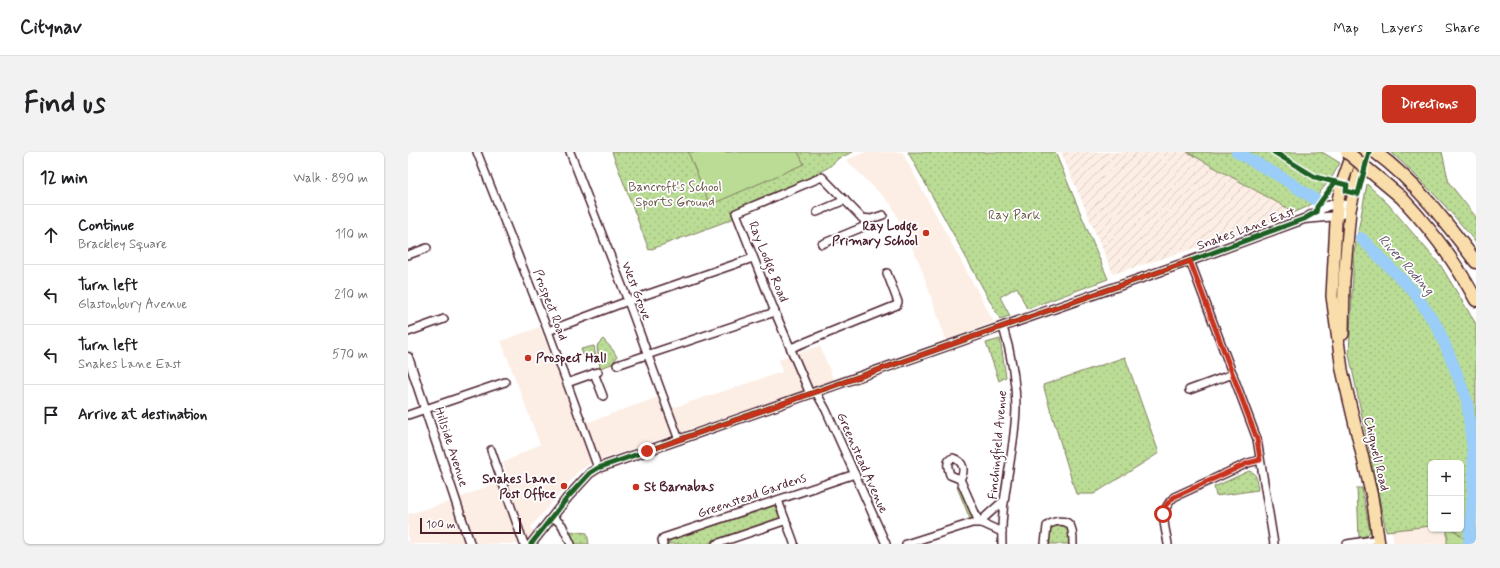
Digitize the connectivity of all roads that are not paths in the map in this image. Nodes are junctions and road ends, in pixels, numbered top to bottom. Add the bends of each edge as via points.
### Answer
1 (477, 152) edge
2 (570, 152) edge
3 (1347, 152) edge
4 (1353, 152) edge
5 (1363, 152) edge
6 (1375, 152) edge
7 (844, 200) junction
8 (1337, 204) junction
9 (1350, 210) junction
10 (817, 212) dead end
11 (883, 215) dead end
12 (1337, 216) junction
13 (863, 219) junction
14 (1304, 219) junction
15 (822, 244) dead end
16 (426, 248) dead end
17 (408, 255) edge
18 (753, 258) junction
19 (1190, 261) junction
20 (1476, 262) edge
21 (887, 273) dead end
22 (1476, 300) edge
23 (628, 301) junction
24 (775, 312) junction
25 (444, 319) dead end
26 (1003, 327) junction
27 (548, 331) junction
28 (408, 332) edge
29 (791, 348) junction
30 (648, 356) junction
31 (408, 357) edge
32 (617, 365) dead end
33 (1342, 370) junction
34 (1233, 374) junction
35 (506, 382) dead end
36 (567, 383) junction
37 (1189, 390) dead end
38 (813, 393) junction
39 (603, 396) dead end
40 (426, 409) junction
41 (408, 415) edge
42 (679, 440) junction
43 (491, 450) dead end
44 (1260, 460) junction
45 (598, 468) junction
46 (855, 474) junction
47 (960, 479) dead end
48 (778, 500) junction
49 (1004, 502) junction
50 (554, 517) junction
51 (784, 521) junction
52 (980, 522) junction
53 (1002, 532) junction
54 (1379, 542) edge
55 (794, 543) edge
56 (470, 544) edge
57 (524, 544) edge
58 (531, 544) edge
59 (571, 544) edge
60 (663, 544) edge
61 (716, 544) edge
62 (886, 544) edge
63 (906, 544) edge
64 (1002, 544) edge
65 (1045, 544) edge
66 (1073, 544) edge
67 (1168, 544) edge
68 (1274, 544) edge
69 (1347, 544) edge

1 - 27 street, Prospect Road
2 - 23 street, West Grove
3 - 22 highway, bridge via 1401,197 1418,216 1440,243
4 - 8 main road, Chigwell Road
5 - 9 main road, Chigwell Road
6 - 20 highway via 1416,188 1447,223
7 - 10 street
7 - 13 street, Ray Lodge Road
7 - 18 street, Ray Lodge Road via 824,178 821,178 737,212
8 - 9 street via 1345,205
8 - 12 main road, Chigwell Road
8 - 14 street, Snakes Lane East via 1327,206
9 - 12 street
9 - 33 main road, Chigwell Road via 1344,280
11 - 13 street via 871,220
12 - 14 street, Snakes Lane East
12 - 33 main road, Chigwell Road via 1332,296
13 - 15 street via 863,227
14 - 19 street, Snakes Lane East
16 - 17 street
18 - 23 street
18 - 24 street, Ray Lodge Road
19 - 26 street, Snakes Lane East
19 - 34 street
21 - 29 street via 898,304
23 - 27 street
23 - 30 street, West Grove
24 - 29 street, Ray Lodge Road
24 - 30 street
25 - 28 street
26 - 38 street, Snakes Lane East
26 - 49 street, Finchingfield Avenue via 1015,377 1016,403
27 - 36 street, Prospect Road
29 - 38 street, Ray Lodge Road
30 - 32 street
30 - 42 street, West Grove
31 - 40 street, Hillside Avenue
33 - 54 main road, Chigwell Road via 1372,497
34 - 37 street
34 - 44 street via 1257,439
35 - 40 street
36 - 39 street via 596,372
36 - 45 street, Prospect Road
38 - 42 street, Snakes Lane East
38 - 46 street, Greenstead Avenue
40 - 41 street
40 - 56 street, Hillside Avenue
42 - 45 street, Snakes Lane East
43 - 57 street
44 - 67 street via 1174,497 1166,505 1163,514
44 - 68 street
45 - 50 street, Snakes Lane East via 568,497
46 - 48 street, Greenstead Gardens
46 - 62 street, Greenstead Avenue
47 - 52 street
48 - 51 street
48 - 60 street, Greenstead Gardens via 663,538
49 - 52 street
49 - 53 street, Finchingfield Avenue
50 - 58 street, Snakes Lane East
50 - 59 street via 562,525
51 - 55 street via 788,524
51 - 61 street
52 - 53 street
52 - 63 street
53 - 64 street, Finchingfield Avenue
54 - 69 street
65 - 66 street via 1047,526 1062,522 1067,522 1072,528

